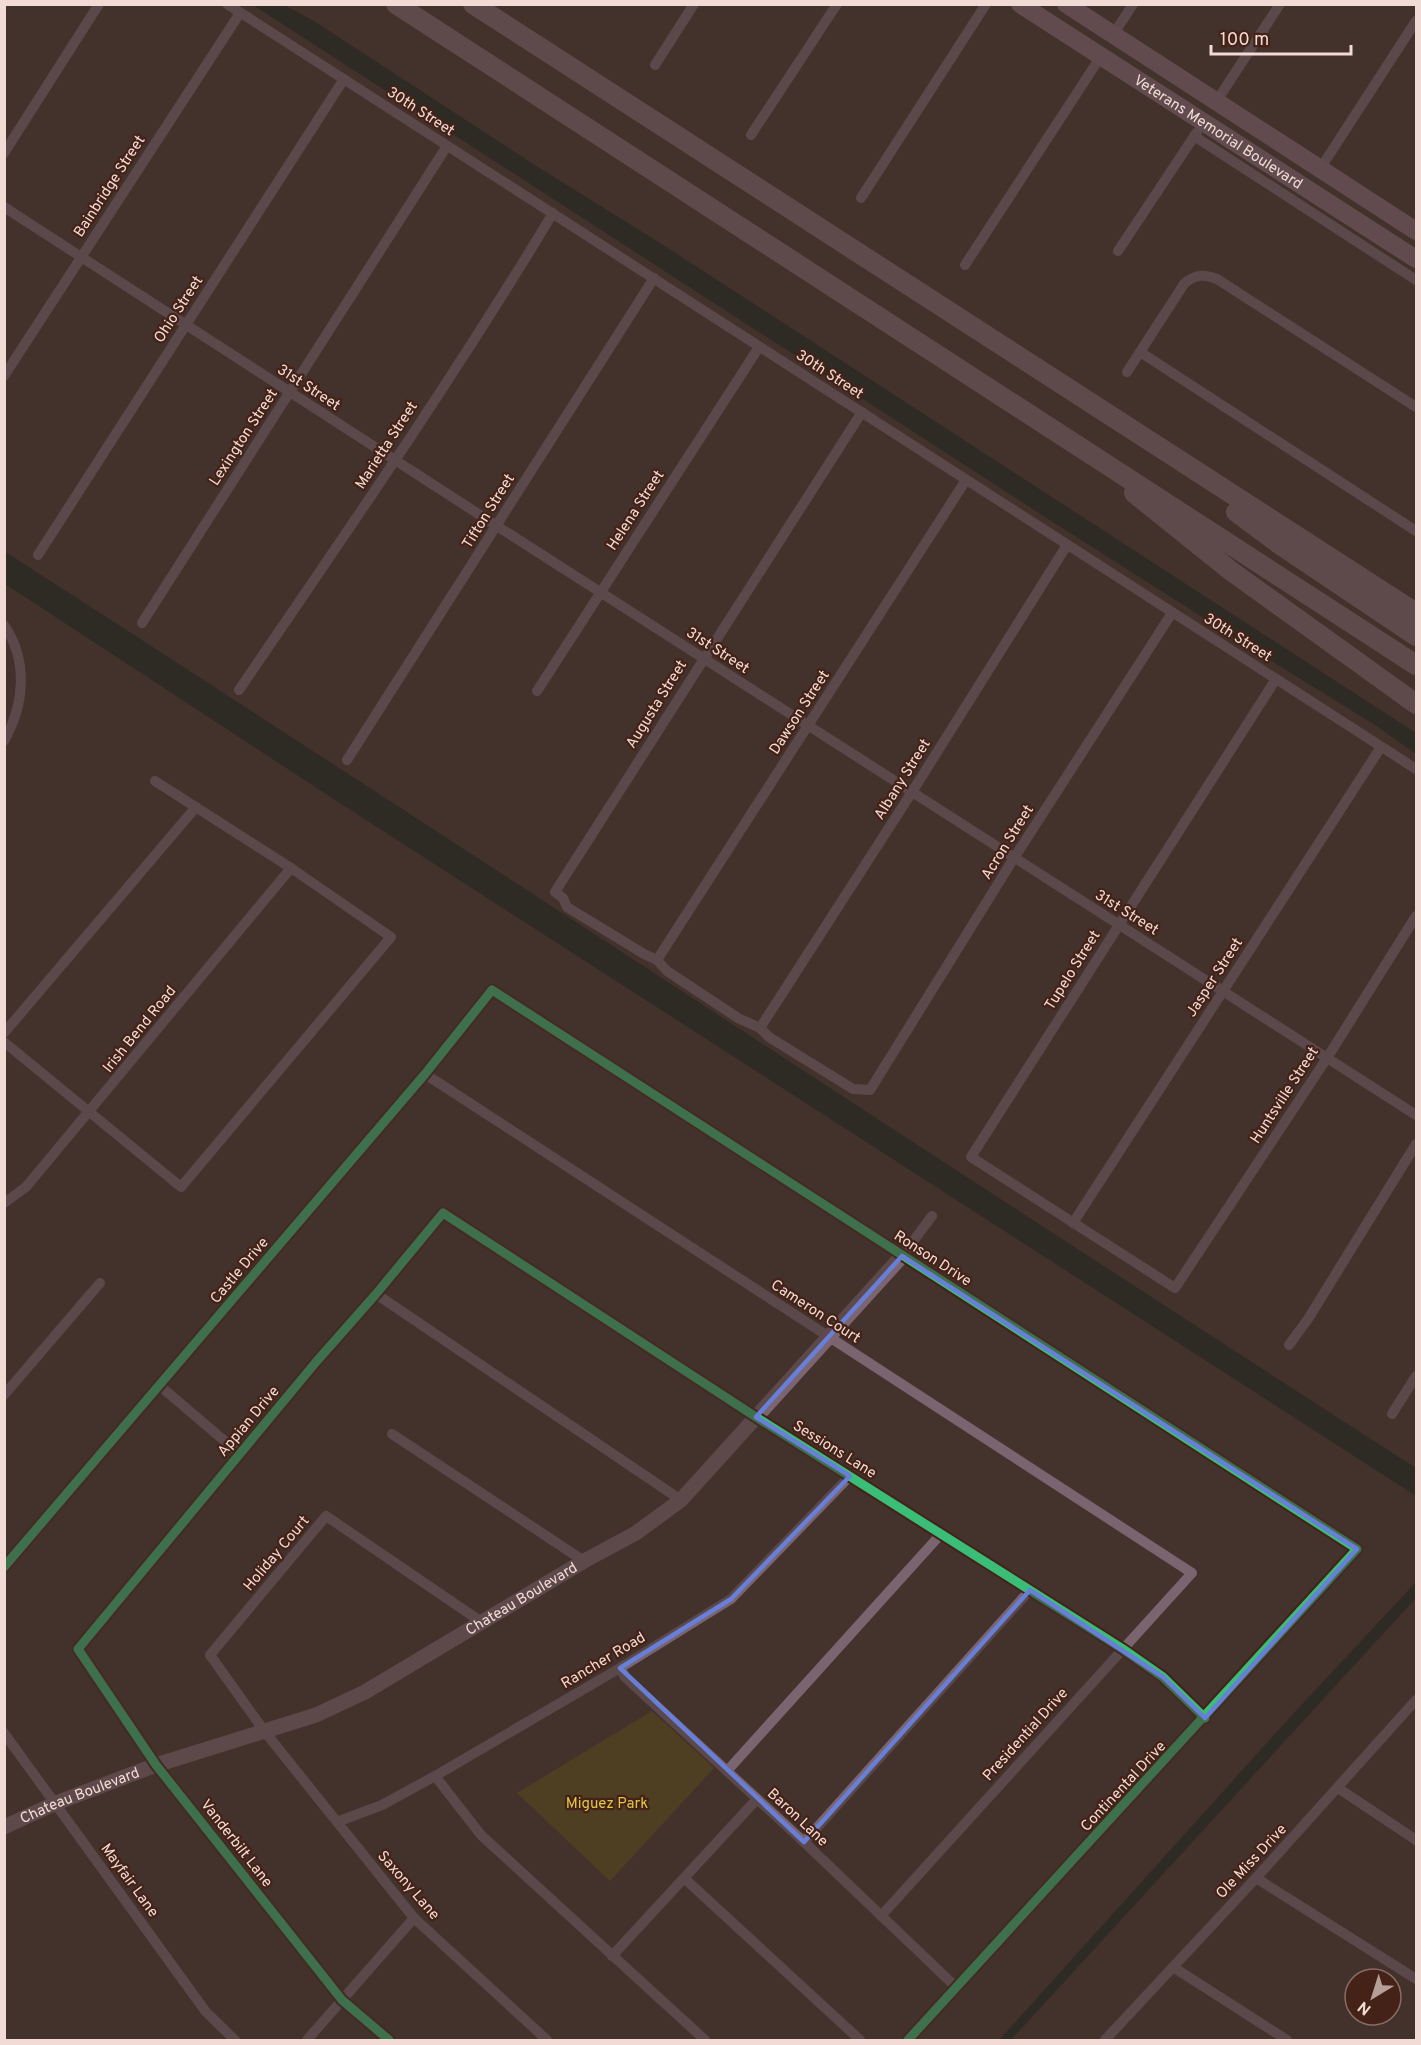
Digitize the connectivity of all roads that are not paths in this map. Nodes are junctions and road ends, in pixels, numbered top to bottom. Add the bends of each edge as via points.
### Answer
1 (99, 4) edge
2 (227, 4) edge
3 (396, 4) edge
4 (473, 4) edge
5 (694, 4) edge
6 (837, 4) edge
7 (986, 4) edge
8 (1020, 4) edge
9 (1066, 4) edge
10 (1133, 4) edge
11 (1280, 4) edge
12 (240, 13) junction
13 (1046, 21) junction
14 (1416, 21) edge
15 (1113, 35) junction
16 (1136, 50) junction
17 (1101, 56) junction
18 (655, 64) dead end
19 (344, 80) junction
20 (1216, 102) junction
21 (1205, 129) junction
22 (751, 135) dead end
23 (447, 146) junction
24 (4, 153) edge
25 (1313, 164) junction
26 (861, 198) dead end
27 (4, 207) edge
28 (553, 213) junction
29 (1416, 231) edge
30 (1118, 251) dead end
31 (81, 257) junction
32 (1416, 258) edge
33 (965, 265) dead end
34 (654, 278) junction
35 (1416, 280) edge
36 (186, 325) junction
37 (759, 346) junction
38 (1140, 352) junction
39 (1127, 372) dead end
40 (4, 376) edge
41 (290, 392) junction
42 (1416, 407) edge
43 (862, 412) junction
44 (1102, 412) junction
45 (1060, 432) junction
46 (394, 460) junction
47 (966, 480) junction
48 (497, 526) junction
49 (1416, 531) edge
50 (1067, 545) junction
51 (38, 555) dead end
52 (600, 592) junction
53 (1172, 613) junction
54 (1416, 613) edge
55 (142, 623) dead end
56 (4, 625) edge
57 (1416, 636) edge
58 (704, 658) junction
59 (1416, 665) edge
60 (1276, 679) junction
61 (239, 690) dead end
62 (537, 691) dead end
63 (1416, 704) edge
64 (809, 726) junction
65 (4, 741) edge
66 (1381, 747) junction
67 (347, 760) dead end
68 (1416, 769) edge
69 (155, 781) dead end
70 (912, 792) junction
71 (196, 807) junction
72 (1014, 858) junction
73 (291, 868) junction
74 (1416, 916) edge
75 (1118, 924) junction
76 (657, 960) junction
77 (492, 990) joint
78 (1223, 991) junction
79 (760, 1028) junction
80 (4, 1033) edge
81 (4, 1042) edge
82 (1327, 1058) junction
83 (424, 1074) junction
84 (90, 1112) junction
85 (1416, 1115) edge
86 (1416, 1144) edge
87 (4, 1203) edge
88 (442, 1213) joint
89 (932, 1216) dead end
90 (1073, 1223) junction
91 (902, 1256) junction
92 (100, 1283) dead end
93 (376, 1294) junction
94 (829, 1337) junction
95 (1290, 1344) dead end
96 (1416, 1376) edge
97 (160, 1386) junction
98 (4, 1395) edge
99 (1392, 1414) dead end
100 (756, 1417) junction
101 (392, 1434) dead end
102 (240, 1454) junction
103 (850, 1476) junction
104 (681, 1500) junction
105 (941, 1534) junction
106 (1357, 1549) joint
107 (584, 1561) junction
108 (4, 1567) edge
109 (1192, 1573) joint
110 (1030, 1590) junction
111 (483, 1623) junction
112 (1123, 1649) junction
113 (78, 1650) joint
114 (620, 1668) junction
115 (1416, 1700) edge
116 (1205, 1718) junction
117 (265, 1732) junction
118 (4, 1733) edge
119 (156, 1765) junction
120 (727, 1771) junction
121 (435, 1776) junction
122 (1338, 1788) junction
123 (757, 1799) junction
124 (56, 1803) junction
125 (337, 1822) junction
126 (4, 1827) edge
127 (1416, 1840) edge
128 (804, 1842) junction
129 (684, 1878) junction
130 (1256, 1878) junction
131 (881, 1916) junction
132 (414, 1918) junction
133 (612, 1956) junction
134 (1173, 1967) junction
135 (1416, 1979) edge
136 (957, 1988) junction
137 (342, 2000) junction
138 (235, 2040) edge
139 (307, 2040) edge
140 (389, 2040) edge
141 (547, 2040) edge
142 (705, 2040) edge
143 (860, 2040) edge
144 (908, 2040) edge
145 (1105, 2040) edge
146 (1287, 2040) edge

1 - 24 street
2 - 12 street, 30th Street
3 - 45 highway
4 - 44 highway
5 - 18 street
6 - 22 street
7 - 26 street
8 - 13 main road, Veterans Memorial Boulevard
9 - 15 main road, Veterans Memorial Boulevard
10 - 15 street
11 - 20 street
12 - 19 street, 30th Street
12 - 31 street, Bainbridge Street
13 - 16 main road via 1120,59 1128,58
13 - 17 main road, Veterans Memorial Boulevard
14 - 25 street
15 - 16 main road, Veterans Memorial Boulevard
16 - 20 main road, Veterans Memorial Boulevard
17 - 21 main road, Veterans Memorial Boulevard
17 - 33 street
19 - 23 street, 30th Street
19 - 36 street, Ohio Street
20 - 25 main road, Veterans Memorial Boulevard
21 - 25 main road via 1290,166
21 - 30 street
21 - 32 main road, Veterans Memorial Boulevard
21 - 35 street
23 - 28 street, 30th Street
23 - 41 street, Lexington Street
25 - 29 main road, Veterans Memorial Boulevard
27 - 31 street, 31st Street
28 - 34 street, 30th Street
28 - 46 street, Marietta Street
31 - 36 street, 31st Street
31 - 40 street, Bainbridge Street
34 - 37 street, 30th Street
34 - 48 street, Tifton Street
36 - 41 street, 31st Street
36 - 51 street, Ohio Street
37 - 43 street, 30th Street
37 - 52 street, Helena Street
38 - 39 street
38 - 42 street via 1185,284 1198,275 1217,279
38 - 49 street
41 - 46 street, 31st Street
41 - 55 street, Lexington Street
43 - 47 street, 30th Street
43 - 58 street, Augusta Street
44 - 54 highway
44 - 57 highway via 1279,544
45 - 59 highway
45 - 63 highway via 1231,571
46 - 48 street, 31st Street
46 - 61 street, Marietta Street
47 - 50 street, 30th Street
47 - 64 street, Dawson Street
48 - 52 street, 31st Street
48 - 67 street, Tifton Street
50 - 53 street, 30th Street
50 - 70 street, Albany Street
52 - 58 street, 31st Street
52 - 62 street, Helena Street
53 - 60 street, 30th Street
53 - 72 street, Acron Street
56 - 65 street via 19,655 21,672 17,713
58 - 64 street, 31st Street
58 - 76 street, Augusta Street via 555,892 567,907
60 - 66 street, 30th Street
60 - 75 street, Tupelo Street
64 - 70 street, 31st Street
64 - 76 street, Dawson Street
66 - 68 street, 30th Street
66 - 78 street, Jasper Street
69 - 71 street
70 - 72 street, 31st Street
70 - 79 street, Albany Street
71 - 73 street
71 - 80 street
72 - 75 street, 31st Street
72 - 79 street, Acron Street via 870,1090 853,1089
73 - 84 street, Irish Bend Road
73 - 84 street via 391,937 181,1187
74 - 82 street, Huntsville Street
75 - 78 street, 31st Street
75 - 90 street, Tupelo Street via 971,1157
76 - 79 street via 667,971 738,1018
77 - 83 street, Castle Drive
77 - 91 street, Ronson Drive
78 - 82 street, 31st Street
78 - 90 street, Jasper Street
81 - 84 street
82 - 85 street, 31st Street
82 - 90 street, Huntsville Street via 1174,1288
83 - 94 street, Cameron Court
83 - 97 street, Castle Drive
84 - 87 street, Irish Bend Road via 26,1187
86 - 95 street
88 - 93 street, Appian Drive
88 - 100 street, Sessions Lane
89 - 91 street, Chateau Boulevard
91 - 94 street, Chateau Boulevard
91 - 106 street, Ronson Drive
92 - 98 street
93 - 102 street, Appian Drive
93 - 104 street
94 - 100 street, Chateau Boulevard
94 - 109 street, Cameron Court
96 - 99 street
97 - 102 street
97 - 108 street, Castle Drive
100 - 103 street, Sessions Lane
100 - 104 street, Chateau Boulevard
101 - 107 street
102 - 113 street, Appian Drive
103 - 105 street, Sessions Lane
103 - 114 street, Rancher Road via 731,1599
104 - 107 street, Chateau Boulevard via 636,1533
105 - 110 street, Sessions Lane
105 - 120 street
106 - 116 street, Continental Drive
107 - 111 street, Chateau Boulevard
109 - 112 street, Presidential Drive
110 - 112 street, Sessions Lane
110 - 128 street
111 - 117 street, Chateau Boulevard via 365,1692
111 - 117 street, Holiday Court via 326,1516 210,1654
112 - 116 street, Sessions Lane via 1163,1677
112 - 131 street, Presidential Drive
113 - 119 street, Vanderbilt Lane
114 - 120 street, Baron Lane via 625,1677
114 - 121 street, Rancher Road
115 - 122 street, Ole Miss Drive
116 - 136 street, Continental Drive
117 - 119 street, Chateau Boulevard
117 - 125 street, Saxony Lane
118 - 124 street, Mayfair Lane
119 - 124 street, Chateau Boulevard
119 - 137 street, Vanderbilt Lane
120 - 123 street, Baron Lane
121 - 125 street, Rancher Road via 382,1805
121 - 133 street via 481,1835
122 - 127 street
122 - 130 street, Ole Miss Drive
123 - 128 street, Baron Lane
123 - 129 street
124 - 126 street, Chateau Boulevard
124 - 138 street, Mayfair Lane via 206,2012
125 - 132 street, Saxony Lane
128 - 131 street, Baron Lane
129 - 133 street
129 - 143 street
130 - 134 street, Ole Miss Drive
130 - 135 street
131 - 136 street, Baron Lane
132 - 137 street
132 - 141 street, Saxony Lane
133 - 142 street
134 - 145 street, Ole Miss Drive
134 - 146 street
136 - 144 street, Continental Drive
137 - 139 street
137 - 140 street, Vanderbilt Lane

